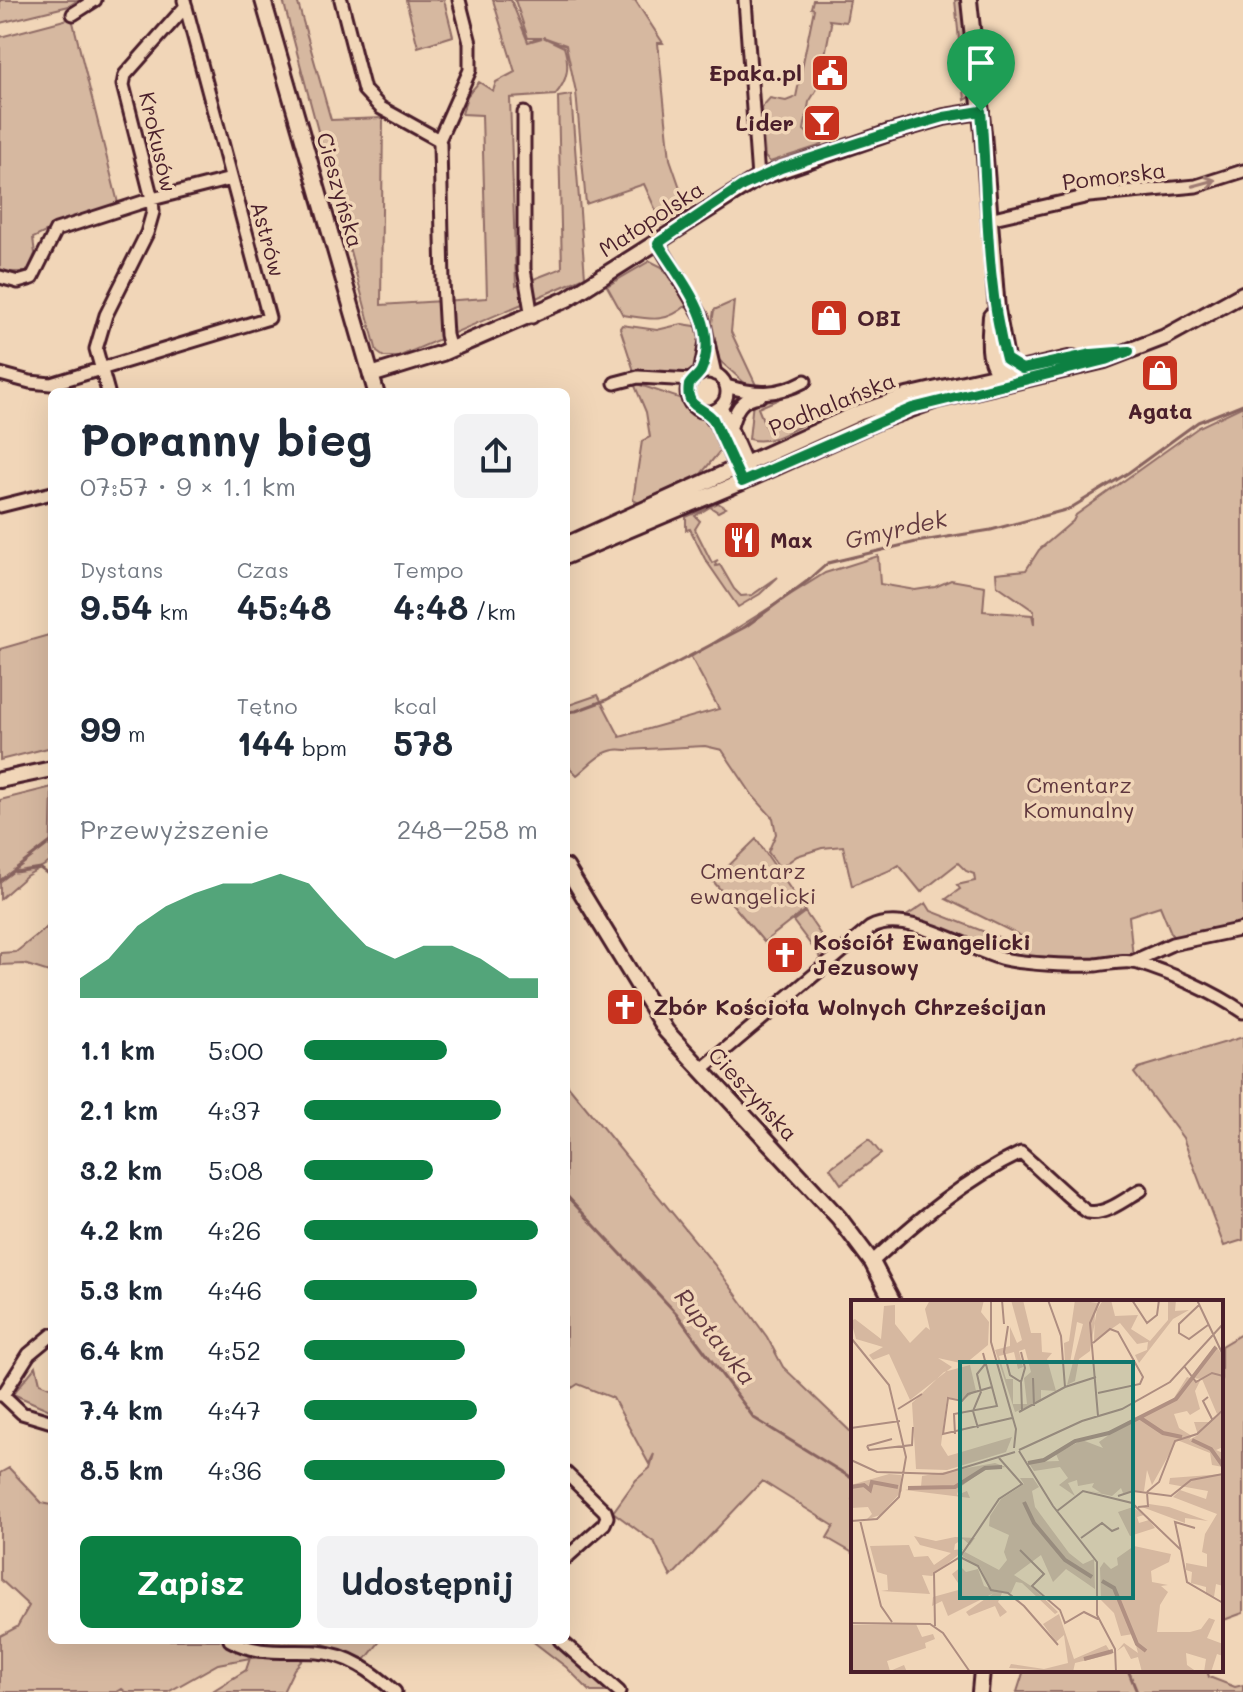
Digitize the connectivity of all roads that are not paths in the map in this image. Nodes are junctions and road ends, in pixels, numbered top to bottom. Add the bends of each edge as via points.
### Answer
1 (95, 0) edge
2 (263, 0) edge
3 (341, 0) edge
4 (459, 0) edge
5 (745, 0) edge
6 (969, 0) edge
7 (185, 3) edge
8 (73, 14) dead end
9 (981, 111) junction
10 (524, 113) dead end
11 (439, 140) junction
12 (1243, 171) edge
13 (758, 178) junction
14 (231, 179) junction
15 (152, 199) junction
16 (989, 219) junction
17 (658, 243) junction
18 (993, 268) junction
19 (0, 277) edge
20 (1243, 294) edge
21 (532, 317) junction
22 (707, 336) junction
23 (450, 350) junction
24 (989, 352) junction
25 (1006, 359) junction
26 (101, 369) junction
27 (0, 374) edge
28 (715, 374) junction
29 (371, 375) junction
30 (999, 375) junction
31 (1018, 375) junction
32 (696, 377) junction
33 (658, 379) junction
34 (805, 381) dead end
35 (968, 382) junction
36 (615, 383) dead end
37 (726, 386) junction
38 (107, 388) edge
39 (375, 388) edge
40 (989, 388) junction
41 (777, 393) junction
42 (688, 395) junction
43 (751, 397) junction
44 (723, 405) junction
45 (707, 412) junction
46 (730, 430) junction
47 (734, 448) junction
48 (772, 452) junction
49 (744, 473) junction
50 (716, 477) junction
51 (48, 494) edge
52 (0, 506) edge
53 (570, 543) edge
54 (570, 554) edge
55 (48, 770) edge
56 (0, 780) edge
57 (570, 874) edge
58 (1243, 929) edge
59 (1134, 961) junction
60 (1243, 1012) edge
61 (701, 1070) junction
62 (1141, 1190) dead end
63 (872, 1262) junction
64 (892, 1300) edge
65 (48, 1338) edge
66 (1, 1395) edge
67 (48, 1421) edge
68 (570, 1477) edge
69 (570, 1554) edge
70 (241, 1644) edge
71 (565, 1644) edge
72 (982, 1672) edge
73 (395, 1692) edge
74 (619, 1692) edge
75 (980, 1692) edge

1 - 8 street
2 - 29 street, Cieszyńska
3 - 11 street via 364,90 381,108
4 - 11 street via 470,43 470,70
5 - 13 street
6 - 9 street
7 - 14 street, Astrów
7 - 15 street, Krokusów via 130,68 123,85
9 - 13 street, Małopolska via 889,133
9 - 16 street
10 - 21 street via 524,269
11 - 23 street
16 -> 12 street, Pomorska via 1089,196 1196,186
13 - 17 street, Małopolska
14 - 15 street
14 - 26 street, Astrów via 269,318
15 - 19 street via 56,230 32,278 18,282
15 - 26 street, Krokusów via 147,233 106,315 96,349
16 - 18 street
17 - 21 street, Małopolska
17 - 22 street via 695,302
18 - 24 street
18 - 25 street
20 - 31 street, Podhalańska via 1129,351 1092,354
21 - 23 street, Małopolska
22 - 28 street
22 - 32 street
23 - 29 street, Małopolska
24 - 30 street
24 - 35 street
25 - 30 street
25 - 31 street
26 - 27 street via 51,384
26 - 38 street, Krokusów
28 - 32 street
28 - 37 street
29 - 39 street, Cieszyńska
30 - 31 street, Podhalańska
30 - 35 street, Podhalańska
30 - 40 street
31 - 40 street, Podhalańska
32 - 33 street
32 - 42 street
33 - 36 street
33 - 42 street
34 - 41 street
35 - 48 street, Podhalańska via 886,403
37 - 41 street
37 - 44 street
40 - 49 street, Podhalańska via 912,408 770,470
41 - 43 street
42 - 45 street via 696,409
43 - 44 street
43 - 46 street via 734,413
44 - 45 street
44 - 46 street
45 - 47 street
46 - 47 street
47 - 48 street
47 - 49 street
47 - 50 street
48 - 49 street, Podhalańska
49 - 50 street, Podhalańska
49 - 54 street, Podhalańska via 714,493
50 - 53 street, Podhalańska
51 - 52 street
55 - 56 street
57 - 61 street, Cieszyńska via 652,1011
58 - 59 street via 1172,944
59 - 60 street
59 - 61 street via 1092,965 1008,960 926,929 881,922
61 - 63 street, Cieszyńska via 839,1218
62 - 63 street via 1104,1211 1089,1213 1021,1153 943,1203
63 - 64 street, Cieszyńska
65 - 66 street via 29,1354
66 - 67 street via 22,1413
68 - 69 street via 607,1517
70 - 73 street via 263,1652 320,1652 346,1658
71 - 74 street
72 - 75 street

